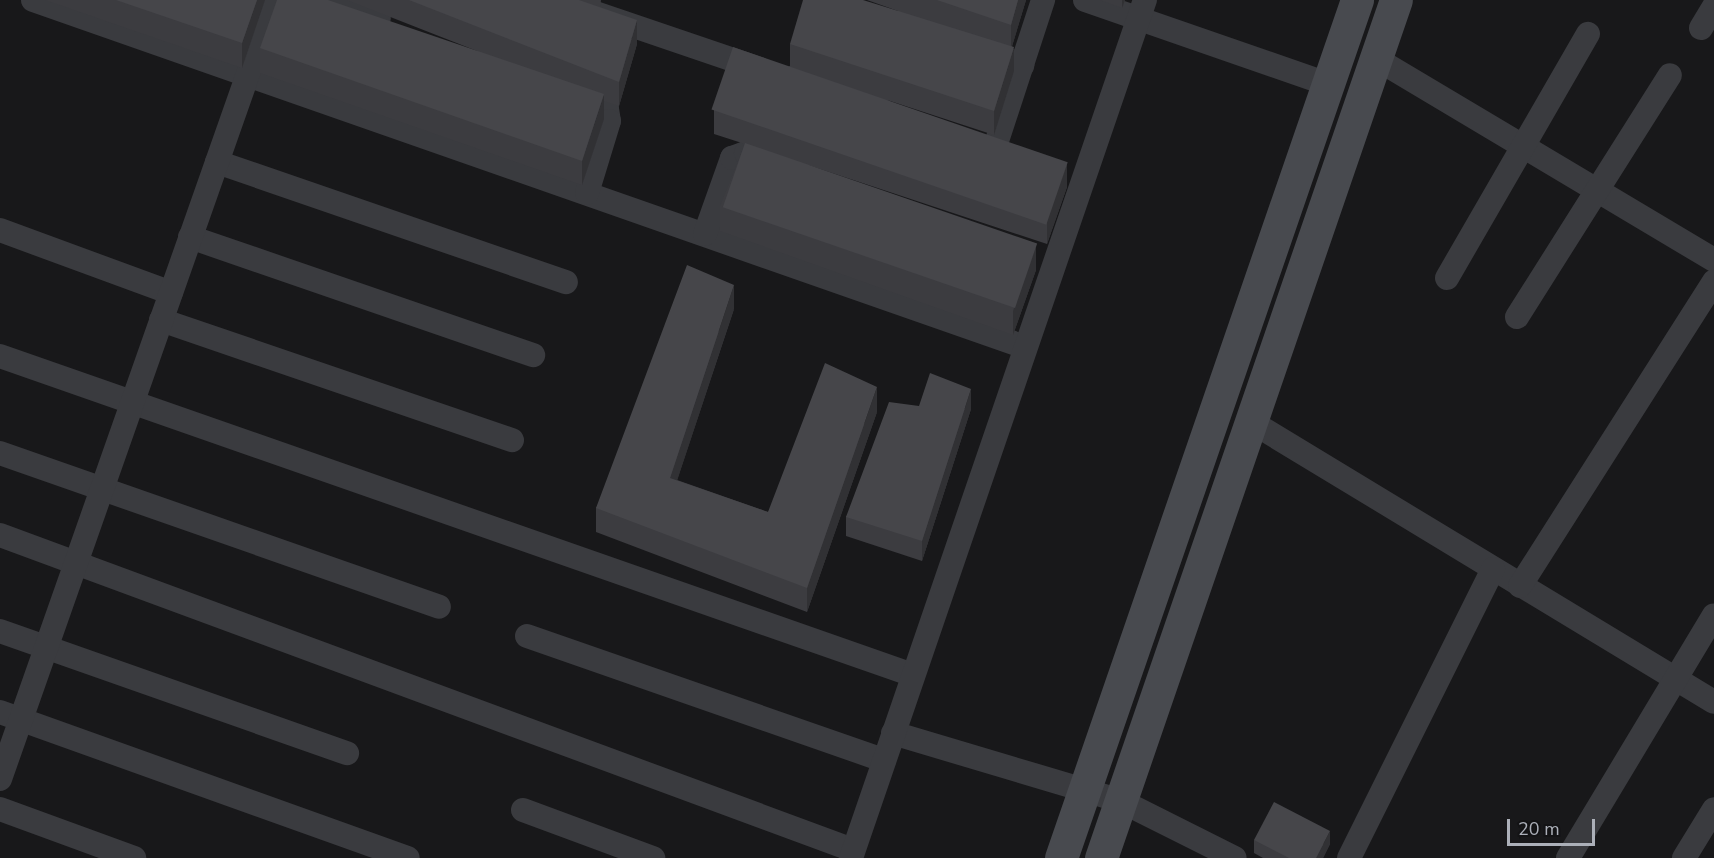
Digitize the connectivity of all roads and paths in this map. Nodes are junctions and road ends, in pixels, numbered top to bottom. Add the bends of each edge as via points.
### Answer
1 (33, 0) edge
2 (274, 0) edge
3 (330, 0) edge
4 (557, 0) edge
5 (1043, 0) edge
6 (1085, 0) edge
7 (1357, 0) edge
8 (1396, 0) edge
9 (1714, 6) edge
10 (1142, 9) edge
11 (397, 25) edge
12 (1701, 28) dead end
13 (1588, 34) dead end
14 (958, 42) edge
15 (1375, 58) junction
16 (1022, 65) junction
17 (248, 74) junction
18 (1670, 75) dead end
19 (785, 77) edge
20 (551, 84) edge
21 (1328, 84) junction
22 (994, 147) edge
23 (1524, 147) junction
24 (217, 162) junction
25 (1058, 170) edge
26 (800, 171) edge
27 (1083, 179) junction
28 (1596, 189) junction
29 (587, 193) junction
30 (0, 230) edge
31 (705, 234) junction
32 (190, 237) junction
33 (1714, 260) edge
34 (1447, 278) dead end
35 (566, 282) dead end
36 (1714, 282) edge
37 (171, 293) junction
38 (1517, 317) dead end
39 (161, 320) junction
40 (1025, 347) junction
41 (533, 355) dead end
42 (0, 356) edge
43 (132, 402) junction
44 (1250, 421) junction
45 (512, 440) dead end
46 (0, 453) edge
47 (102, 488) junction
48 (0, 535) edge
49 (75, 562) junction
50 (1492, 569) junction
51 (1520, 586) junction
52 (439, 607) dead end
53 (1714, 615) edge
54 (0, 631) edge
55 (527, 636) dead end
56 (46, 647) junction
57 (913, 675) junction
58 (1675, 678) junction
59 (1714, 702) edge
60 (10, 715) edge
61 (893, 733) junction
62 (347, 753) dead end
63 (884, 760) junction
64 (0, 779) edge
65 (1083, 794) junction
66 (1121, 801) junction
67 (0, 809) edge
68 (1714, 809) edge
69 (523, 810) dead end
70 (852, 854) edge
71 (134, 858) edge
72 (408, 858) edge
73 (653, 858) edge
74 (1061, 858) edge
75 (1101, 858) edge
76 (1235, 858) edge
77 (1349, 858) edge
78 (1568, 858) edge
79 (1684, 858) edge

1 - 17 street
2 - 17 street
3 - 11 street
4 - 19 street
5 - 16 street
6 - 10 street
7 - 21 street
8 - 15 street
9 - 12 street
10 - 21 street
10 - 27 street
13 - 23 street
14 - 16 street
15 - 23 street
15 - 44 street
16 - 22 street
17 - 24 street
17 - 29 street
18 - 28 street
20 - 29 street via 608,109 609,120
21 - 65 street
23 - 28 street
23 - 34 street
24 - 32 street
24 - 35 street
25 - 27 street
26 - 31 street via 739,153 732,158
27 - 40 street via 1046,254
28 - 33 street
28 - 38 street
29 - 31 street
30 - 37 street
31 - 40 street
32 - 37 street
32 - 41 street
36 - 51 street
37 - 39 street
39 - 43 street
39 - 45 street
40 - 57 street
42 - 43 street
43 - 47 street
43 - 57 street
44 - 50 street
44 - 66 street
46 - 47 street
47 - 49 street
47 - 52 street
48 - 49 street
49 - 56 street
49 - 70 street
50 - 51 street
50 - 77 street
51 - 58 street
53 - 58 street
54 - 56 street
55 - 63 street
56 - 60 street
56 - 62 street
57 - 61 street
58 - 59 street
58 - 78 street
60 - 64 street
60 - 72 street
61 - 63 street
61 - 65 street
63 - 70 street
65 - 66 street
65 - 74 street
66 - 75 street
66 - 76 street
67 - 71 street
68 - 79 street
69 - 73 street

